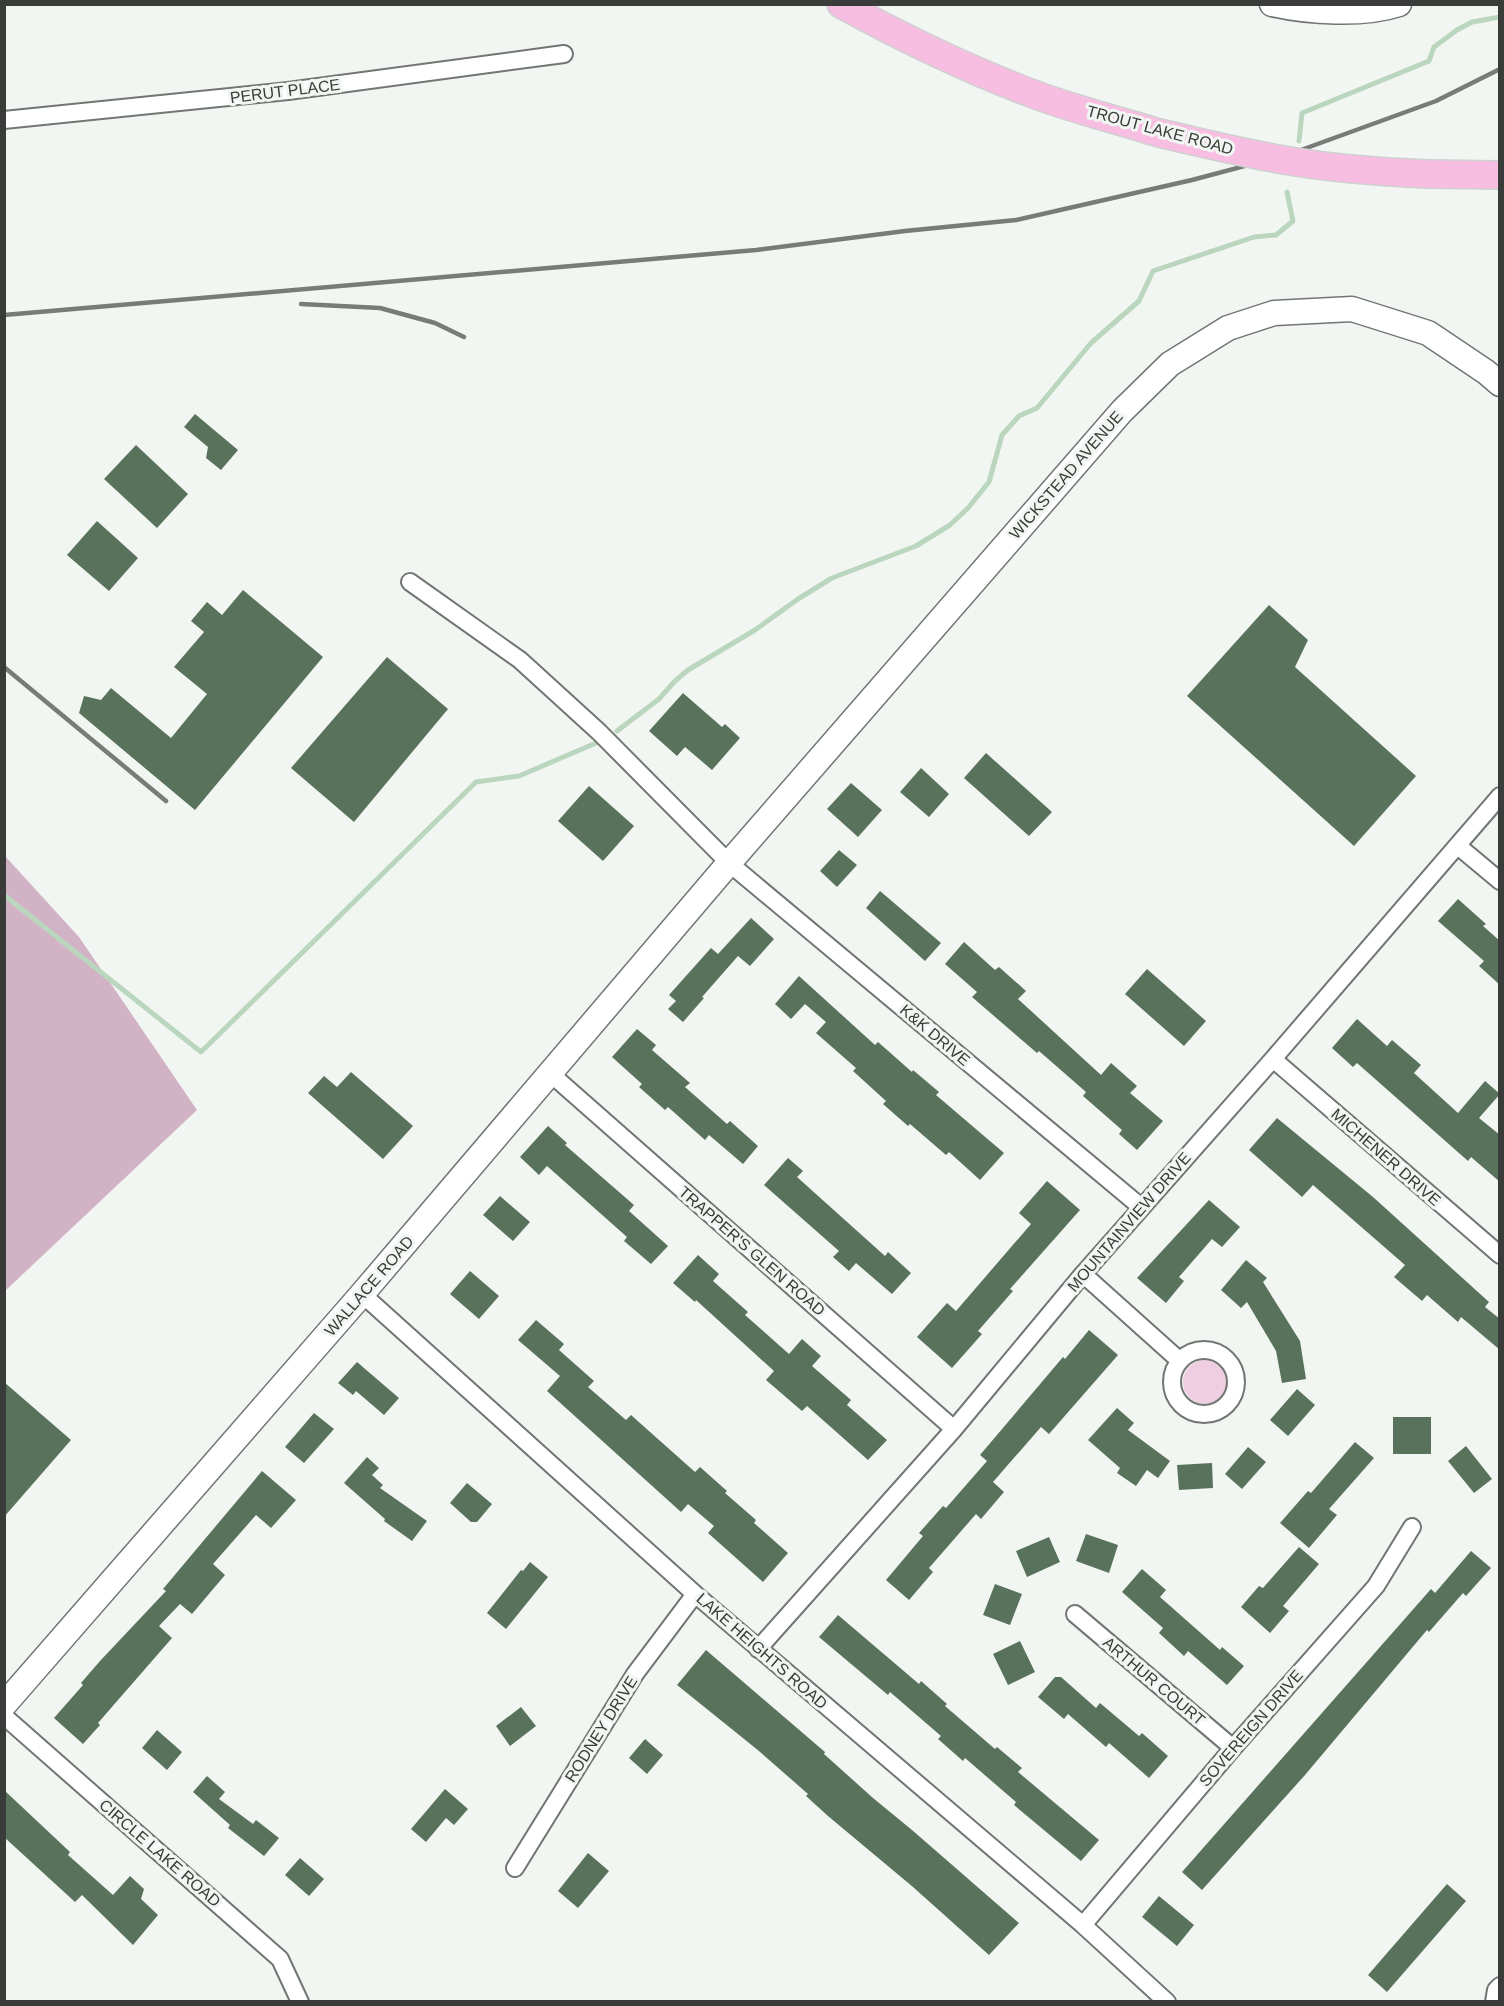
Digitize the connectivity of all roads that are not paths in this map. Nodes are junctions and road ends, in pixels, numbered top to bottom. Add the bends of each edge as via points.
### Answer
1 (841, 4) edge
2 (1272, 4) edge
3 (1399, 4) edge
4 (564, 54) dead end
5 (4, 120) edge
6 (1500, 175) edge
7 (1500, 384) edge
8 (410, 582) dead end
9 (1500, 796) edge
10 (1458, 846) junction
11 (729, 862) junction
12 (1500, 881) edge
13 (1273, 1059) junction
14 (551, 1074) junction
15 (1141, 1207) junction
16 (1500, 1256) edge
17 (1083, 1274) junction
18 (362, 1294) junction
19 (1180, 1361) dead end
20 (954, 1429) junction
21 (1412, 1527) dead end
22 (695, 1594) junction
23 (1075, 1614) dead end
24 (758, 1648) junction
25 (4, 1705) edge
26 (4, 1716) edge
27 (1233, 1748) junction
28 (515, 1868) dead end
29 (1083, 1925) junction
30 (1500, 1986) edge
31 (300, 2001) edge
32 (1167, 2001) edge
33 (1494, 2001) edge

1 - 6 main road, TROUT LAKE ROAD, bridge via 970,69 1038,96 1159,133 1292,162 1362,171
2 - 3 street via 1344,12
4 - 5 street, PERUT PLACE via 288,91
7 - 11 street, WICKSTEAD AVENUE via 1428,333 1352,309 1274,313 1228,328 1189,352 1170,364 1122,411
8 - 11 street, K&K DRIVE via 520,660 599,732
9 - 10 street, MOUNTAINVIEW DRIVE
10 - 12 street
10 - 13 street, MOUNTAINVIEW DRIVE
11 - 14 street, WALLACE ROAD
11 - 15 street, K&K DRIVE
13 - 15 street, MOUNTAINVIEW DRIVE
13 - 16 street, MICHENER DRIVE
14 - 18 street, WALLACE ROAD
14 - 20 street, TRAPPER'S GLEN ROAD
15 - 17 street, MOUNTAINVIEW DRIVE
17 - 19 street
17 - 20 street, MOUNTAINVIEW DRIVE
18 - 22 street, LAKE HEIGHTS ROAD
18 - 25 street, WALLACE ROAD
20 - 24 street, MOUNTAINVIEW DRIVE
21 - 27 street, SOVEREIGN DRIVE via 1376,1586
22 - 24 street, LAKE HEIGHTS ROAD
22 - 28 street, RODNEY DRIVE via 635,1674
23 - 27 street, ARTHUR COURT
24 - 29 street, LAKE HEIGHTS ROAD
26 - 31 street, CIRCLE LAKE ROAD via 280,1959
27 - 29 street, SOVEREIGN DRIVE
29 - 32 street, LAKE HEIGHTS ROAD
30 - 33 street

